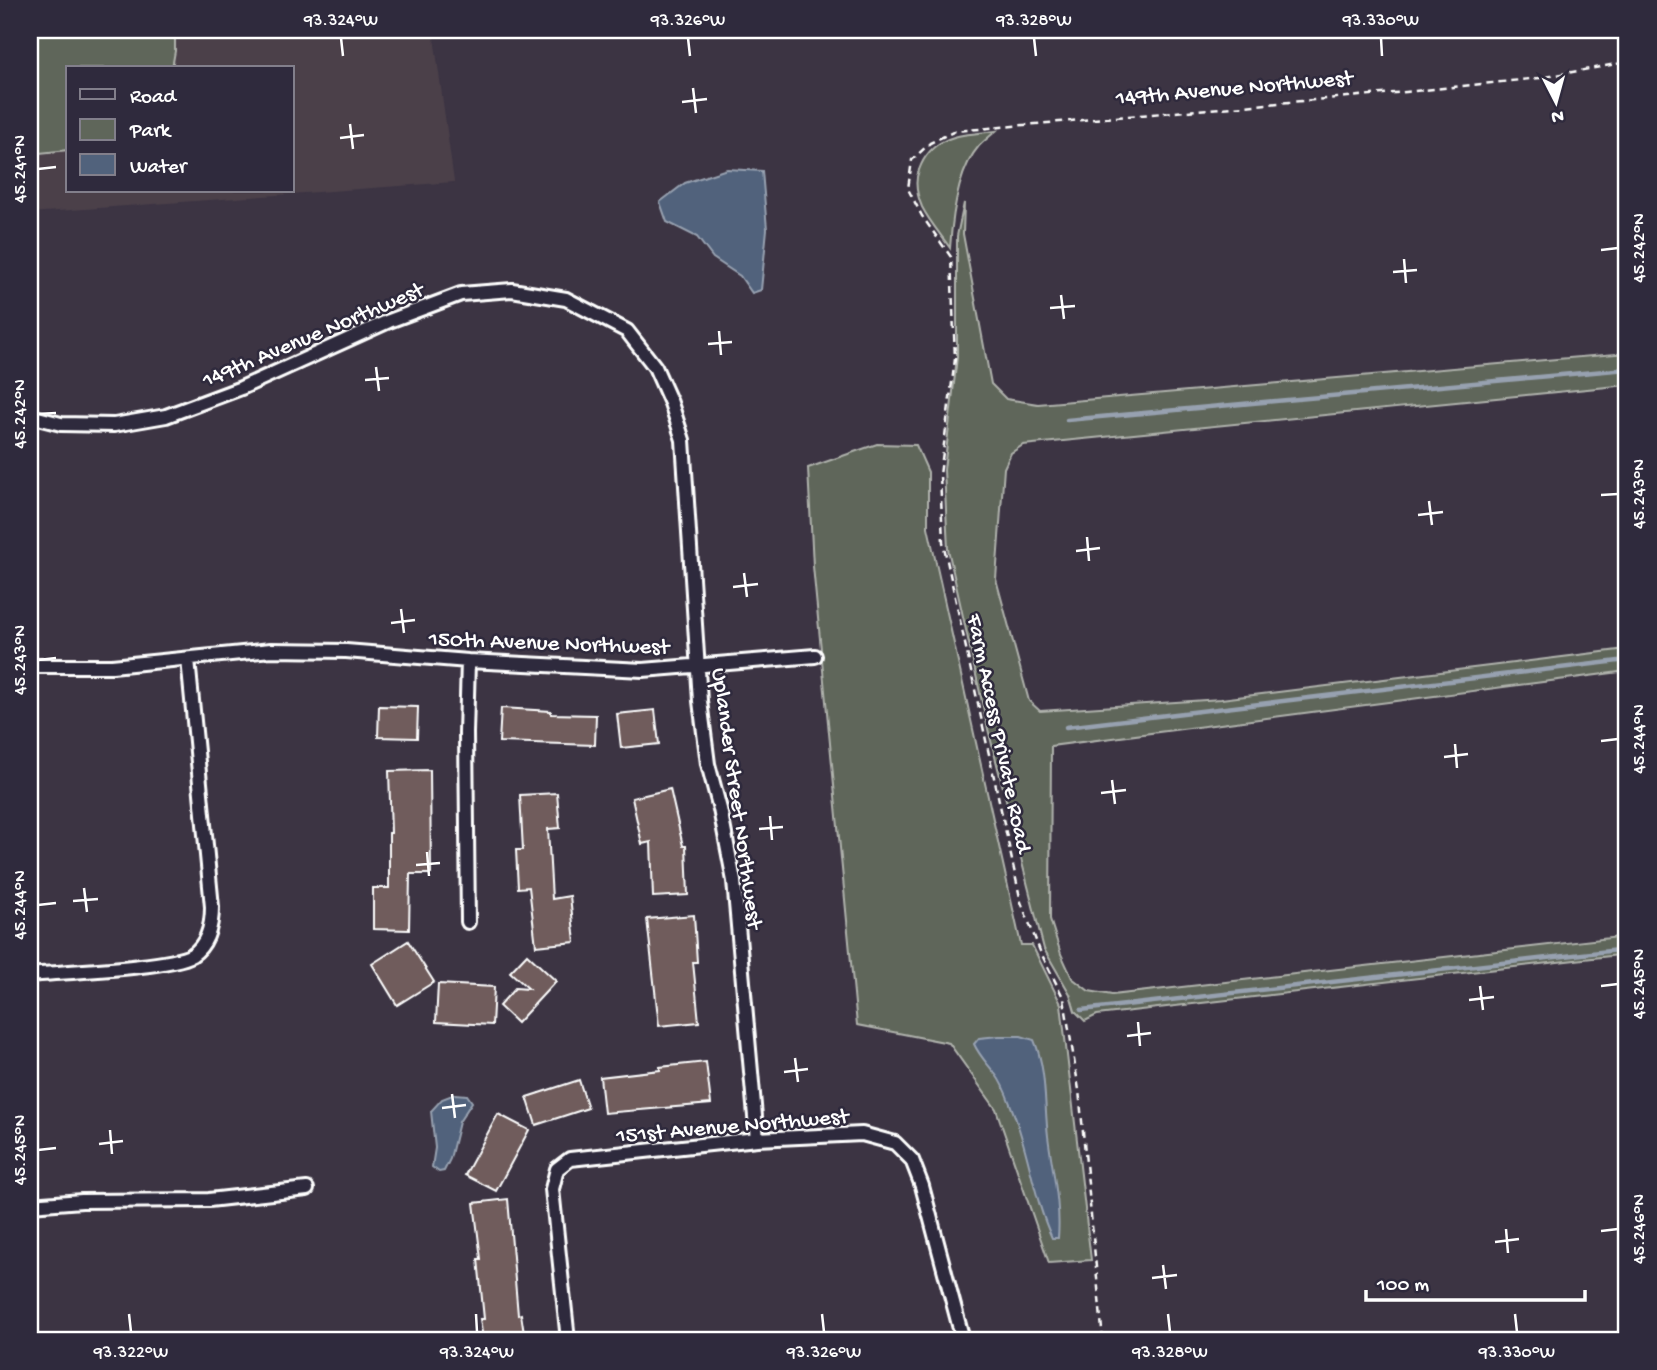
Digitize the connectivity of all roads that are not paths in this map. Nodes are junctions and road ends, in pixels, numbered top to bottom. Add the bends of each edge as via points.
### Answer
1 (608, 319) joint
2 (30, 416) edge
3 (815, 656) dead end
4 (188, 659) junction
5 (468, 661) junction
6 (698, 665) junction
7 (30, 666) edge
8 (468, 922) dead end
9 (30, 975) edge
10 (757, 1139) junction
11 (307, 1189) dead end
12 (30, 1205) edge
13 (568, 1340) edge
14 (963, 1340) edge

1 - 2 street, 149th Avenue Northwest via 566,299 512,290 461,294 166,416 114,425 61,424
1 - 6 street, Uplander Street Northwest via 627,331 655,367 683,440
3 - 6 street, 150th Avenue Northwest
4 - 5 street, 150th Avenue Northwest via 271,650
4 - 7 street, 150th Avenue Northwest via 112,666
4 - 9 street via 212,907 207,937 192,955 163,963
5 - 6 street, 150th Avenue Northwest via 643,670
5 - 8 street
6 - 10 street, Uplander Street Northwest via 708,764 734,881
10 - 13 street, 151st Avenue Northwest via 570,1160 557,1169 552,1189
10 - 14 street, 151st Avenue Northwest via 862,1134 895,1143 912,1160 922,1186
11 - 12 street via 209,1200

